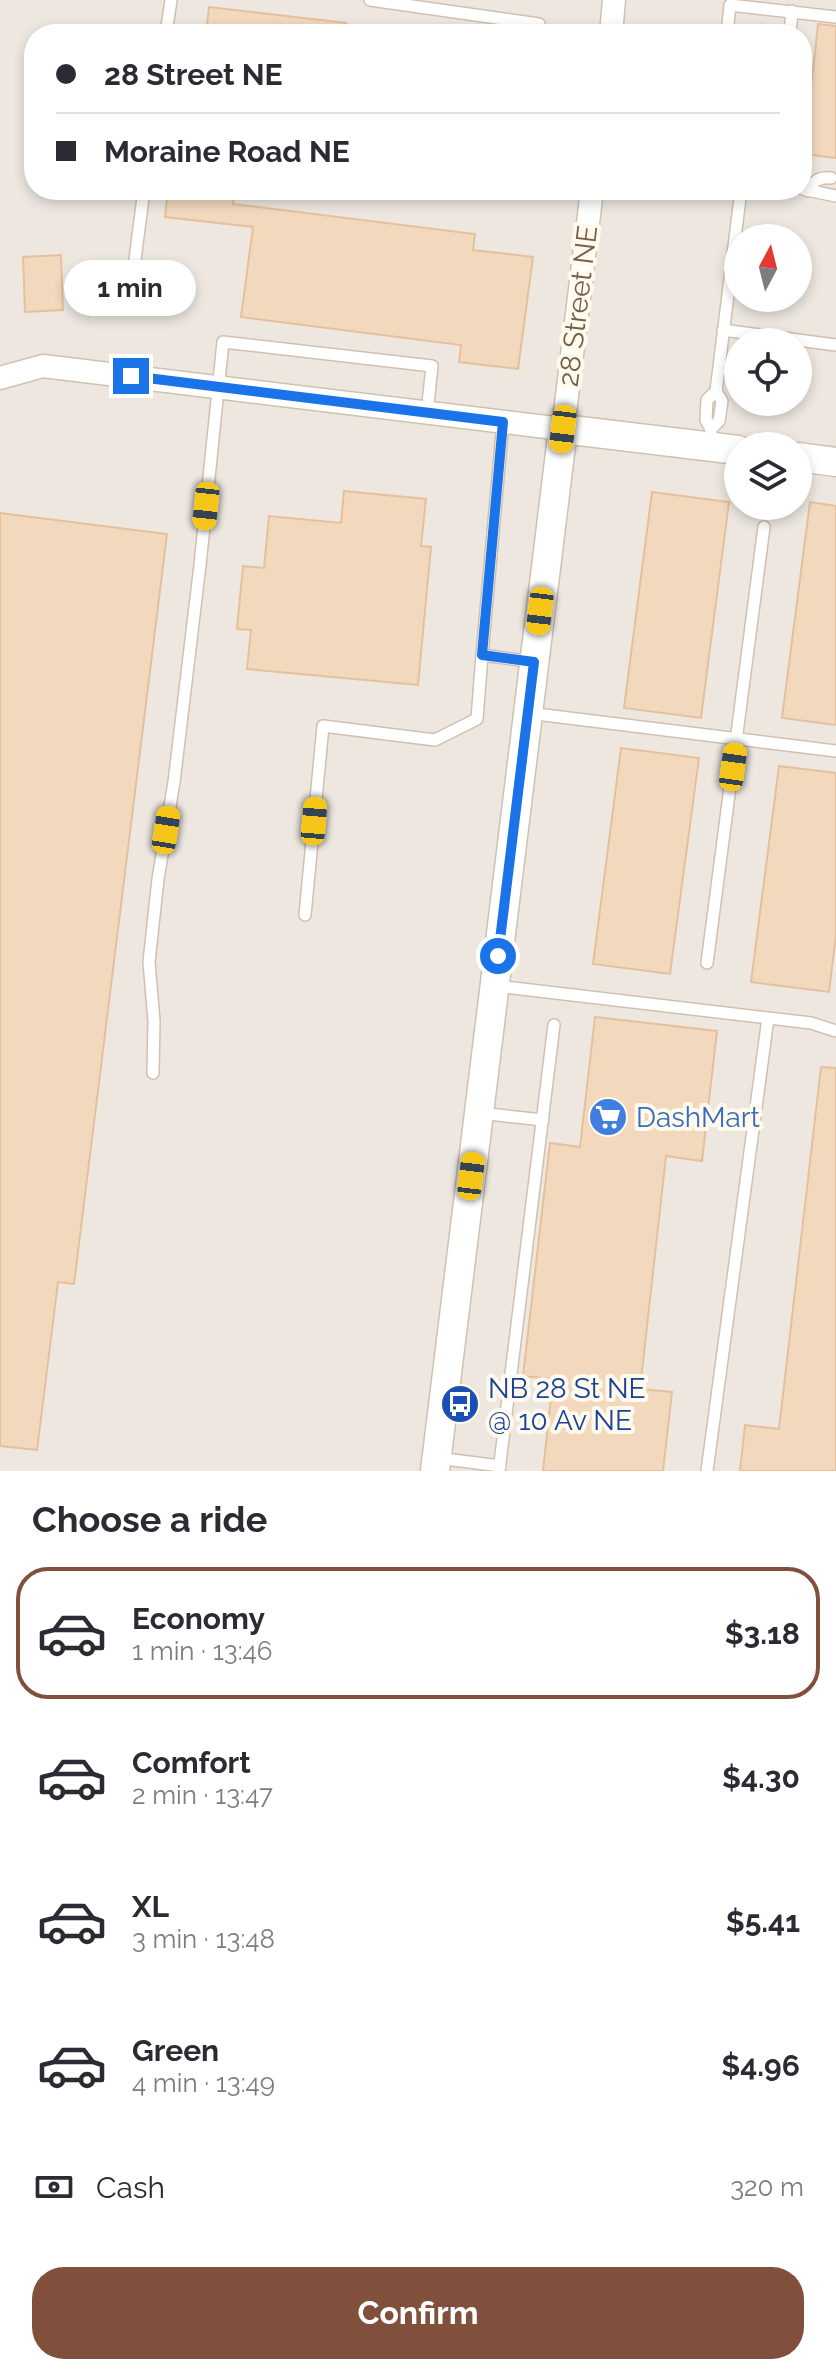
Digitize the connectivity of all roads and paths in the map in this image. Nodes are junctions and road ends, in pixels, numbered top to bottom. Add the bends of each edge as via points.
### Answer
1 (171, 0) edge
2 (370, 0) edge
3 (614, 0) edge
4 (792, 11) junction
5 (836, 17) edge
6 (167, 24) edge
7 (539, 24) edge
8 (612, 24) edge
9 (728, 24) edge
10 (791, 24) edge
11 (831, 178) dead end
12 (812, 183) edge
13 (812, 191) edge
14 (836, 196) edge
15 (143, 200) edge
16 (591, 200) edge
17 (740, 200) edge
18 (130, 298) dead end
19 (723, 330) junction
20 (836, 345) edge
21 (0, 378) edge
22 (218, 387) junction
23 (427, 413) junction
24 (503, 422) junction
25 (563, 429) junction
26 (711, 438) junction
27 (724, 444) edge
28 (812, 459) edge
29 (836, 462) edge
30 (764, 527) dead end
31 (482, 655) junction
32 (534, 662) junction
33 (528, 713) junction
34 (737, 739) junction
35 (836, 751) edge
36 (305, 915) dead end
37 (707, 963) dead end
38 (494, 986) junction
39 (768, 1018) junction
40 (554, 1025) dead end
41 (836, 1031) edge
42 (153, 1073) dead end
43 (479, 1113) junction
44 (543, 1120) junction
45 (435, 1465) edge
46 (499, 1468) edge
47 (707, 1471) edge

1 - 6 lane
2 - 7 lane
3 - 8 street
4 - 5 lane
4 - 9 lane via 730,5
4 - 10 lane
11 - 12 lane
13 - 14 lane
15 - 18 lane
16 - 25 street, 28 Street NE
17 - 19 lane
19 - 20 lane
19 - 26 lane via 716,391 722,401
21 - 22 street via 43,366
22 - 23 street
22 - 23 lane via 223,342 432,366
22 - 42 lane via 149,962
23 - 24 street
24 - 25 street
24 - 31 lane
25 - 26 street
25 - 32 street, 28 Street NE
26 - 27 street
28 - 29 street
30 - 34 lane
31 - 32 lane
31 - 36 lane via 477,719 435,740 323,726
32 - 33 street, 28 Street NE
33 - 34 lane
33 - 38 street, 28 Street NE
34 - 35 lane
34 - 37 lane
38 - 39 lane
38 - 43 street, 28 Street NE
39 - 41 lane
39 - 47 lane
40 - 44 lane
43 - 44 lane
43 - 45 street, 28 Street NE
44 - 46 lane
45 - 46 lane

